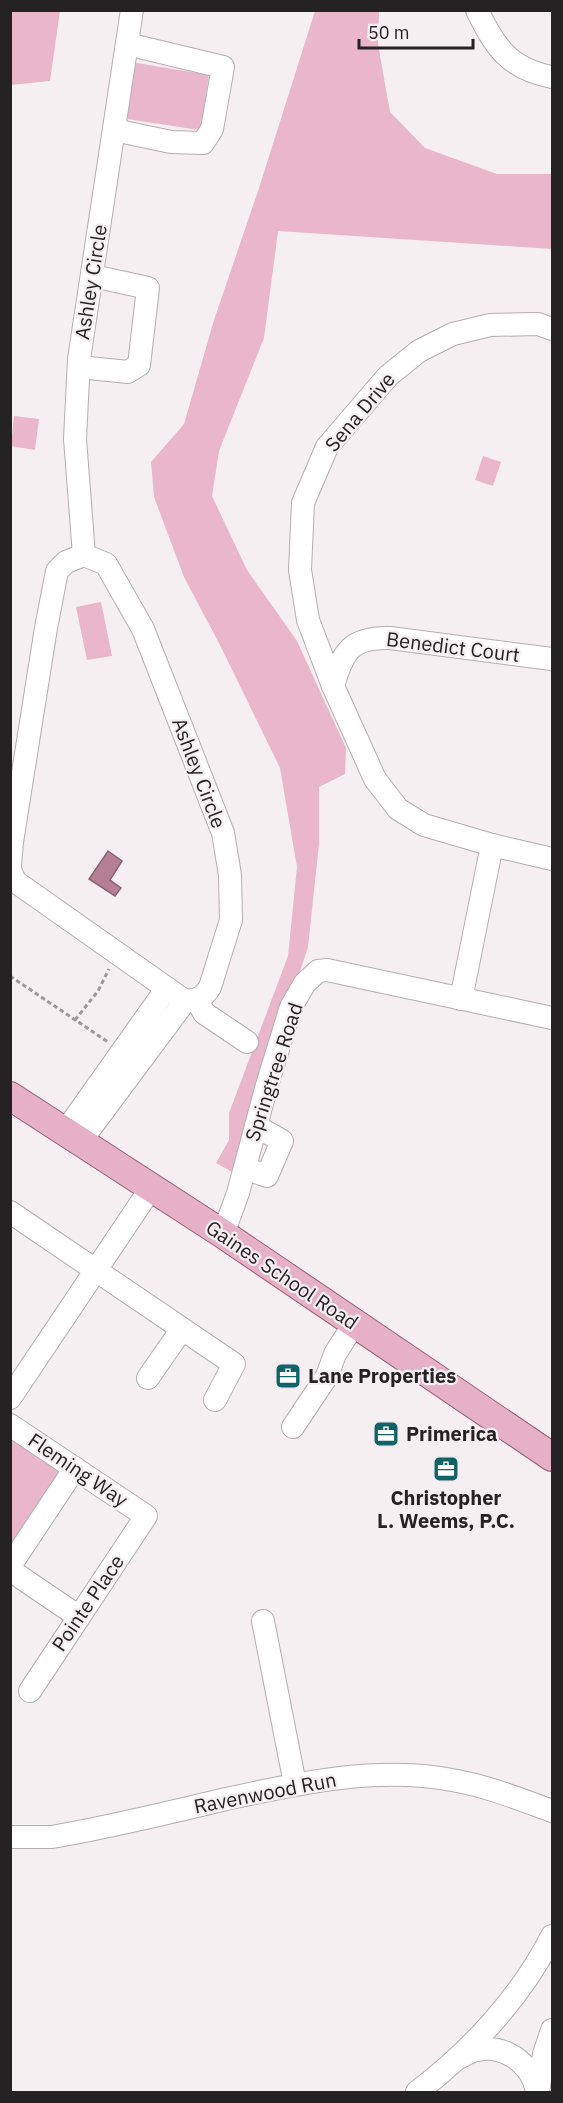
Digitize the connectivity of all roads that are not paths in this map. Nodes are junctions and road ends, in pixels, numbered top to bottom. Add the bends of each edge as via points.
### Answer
1 (132, 10) edge
2 (477, 10) edge
3 (127, 44) junction
4 (552, 77) edge
5 (114, 130) junction
6 (93, 276) junction
7 (552, 328) edge
8 (79, 367) junction
9 (84, 555) junction
10 (552, 659) edge
11 (333, 686) junction
12 (492, 845) junction
13 (552, 859) edge
14 (12, 875) edge
15 (183, 996) junction
16 (461, 999) junction
17 (552, 1018) edge
18 (247, 1042) dead end
19 (10, 1096) edge
20 (73, 1137) junction
21 (151, 1188) junction
22 (10, 1212) edge
23 (223, 1234) junction
24 (95, 1271) junction
25 (354, 1324) junction
26 (182, 1329) junction
27 (148, 1378) dead end
28 (10, 1398) edge
29 (214, 1400) dead end
30 (10, 1425) edge
31 (292, 1427) dead end
32 (552, 1457) edge
33 (75, 1468) junction
34 (146, 1516) joint
35 (10, 1568) edge
36 (79, 1617) junction
37 (263, 1621) dead end
38 (30, 1690) dead end
39 (295, 1784) junction
40 (552, 1811) edge
41 (10, 1837) edge
42 (552, 1936) edge
43 (552, 2030) edge
44 (454, 2062) junction
45 (417, 2092) edge
46 (438, 2092) edge
47 (538, 2092) edge

1 - 3 street, Ashley Circle
2 - 4 street via 507,58
3 - 5 street, Ashley Circle
3 - 5 street via 223,67 212,129 203,143 171,142
5 - 6 street, Ashley Circle
6 - 8 street, Ashley Circle
6 - 8 street via 148,288 139,365 128,372
7 - 11 street, Sena Drive via 538,324 490,325 453,334 419,351 388,376 327,447 303,503 300,570 308,620
8 - 9 street, Ashley Circle via 75,440
9 - 14 street via 66,562 57,572 12,842
9 - 15 street, Ashley Circle via 106,564 143,629 223,833 230,875 231,920 210,987 205,994
10 - 11 street, Benedict Court via 374,637 347,651
11 - 12 street via 375,779 398,809 424,825
12 - 13 street
12 - 16 street
14 - 15 street
15 - 18 street
15 - 20 street, Ashley Circle
15 - 20 street, Ashley Circle via 122,1052
16 - 17 street, Springtree Road
16 - 23 street, Springtree Road via 327,970 305,983 291,1007
19 - 20 main road, Gaines School Road
20 - 21 main road, Gaines School Road
21 - 23 main road, Gaines School Road
21 - 24 street
22 - 24 street
23 - 25 main road, Gaines School Road
24 - 26 street
24 - 28 street
25 - 31 street via 335,1354 327,1376
25 - 32 main road, Gaines School Road
26 - 27 street
26 - 29 street via 234,1364
30 - 33 street, Fleming Way
33 - 34 street, Fleming Way
33 - 35 street
34 - 36 street, Pointe Place
35 - 36 street
36 - 38 street, Pointe Place
37 - 39 street
39 - 40 street, Ravenwood Run via 354,1777 451,1779
39 - 41 street, Ravenwood Run via 84,1832
42 - 44 street via 530,1975
43 - 47 street
44 - 45 street
44 - 46 street via 443,2074
44 - 47 street via 476,2050 500,2050 528,2068

